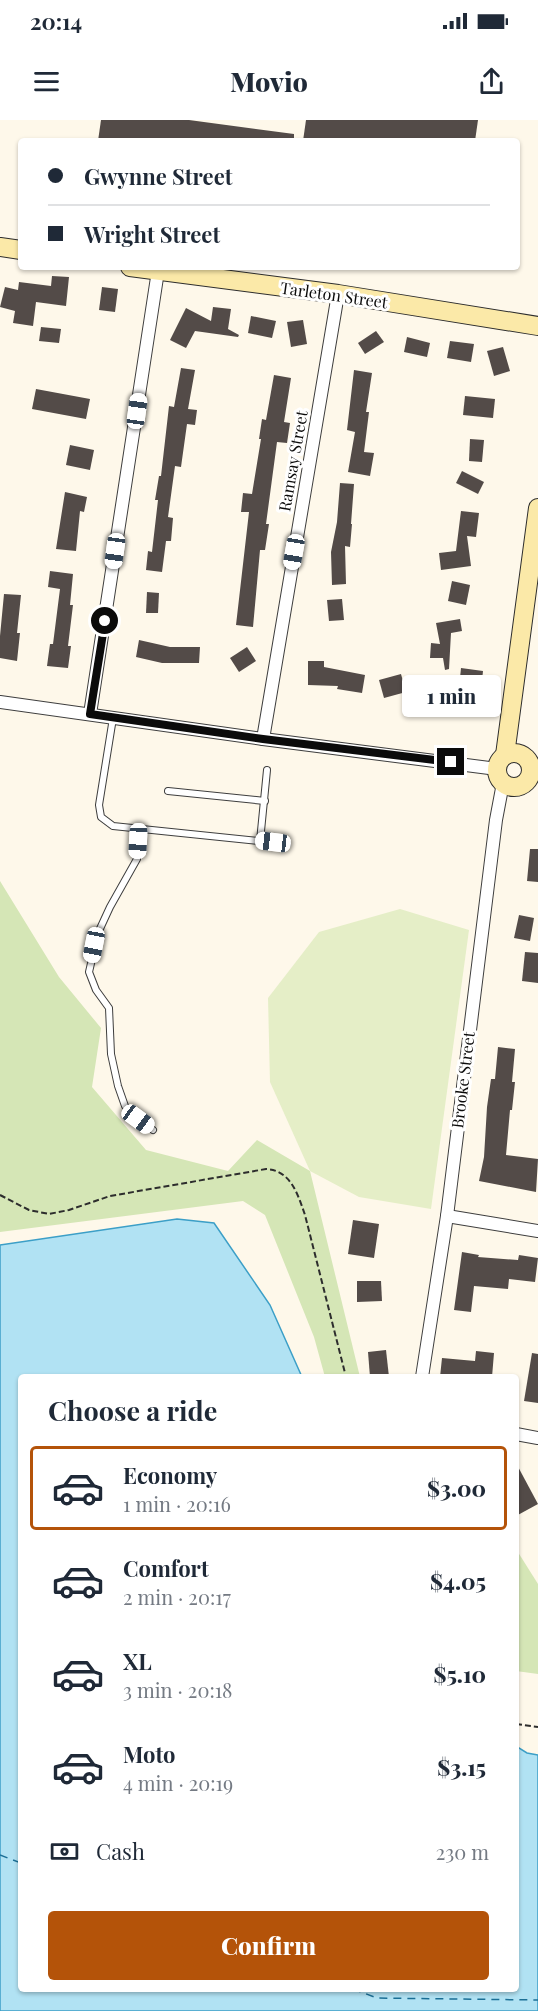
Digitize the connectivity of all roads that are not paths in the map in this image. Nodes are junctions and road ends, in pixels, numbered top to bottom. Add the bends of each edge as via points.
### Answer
1 (0, 247) edge
2 (18, 250) edge
3 (151, 270) edge
4 (158, 271) junction
5 (338, 294) junction
6 (538, 327) edge
7 (538, 508) edge
8 (536, 543) edge
9 (0, 702) edge
10 (90, 714) junction
11 (114, 717) junction
12 (263, 739) junction
13 (502, 769) junction
14 (267, 770) dead end
15 (535, 775) edge
16 (168, 791) dead end
17 (265, 801) junction
18 (134, 830) junction
19 (260, 841) junction
20 (286, 844) dead end
21 (153, 1130) dead end
22 (447, 1216) junction
23 (538, 1231) edge
24 (422, 1374) edge
25 (519, 1435) edge
26 (538, 1438) edge

1 - 2 street
3 - 4 street, Tarleton Street
4 - 5 street, Tarleton Street
4 - 10 street
5 - 6 street, Tarleton Street
5 - 12 street, Ramsay Street
7 - 8 street, Brooke Street
8 - 13 street, Brooke Street
9 - 10 street
10 - 11 street
11 - 12 street
11 - 18 lane via 99,805 101,817 113,826
12 - 13 street
13 - 15 street via 513,787
13 - 15 street via 515,753 525,756
13 - 22 street, Brooke Street
14 - 17 lane
16 - 17 lane
17 - 19 lane
18 - 19 lane
18 - 21 lane via 137,859 98,933 89,972 109,1008 111,1054 125,1106
19 - 20 lane
22 - 23 street
22 - 24 street, Brooke Street
25 - 26 street

